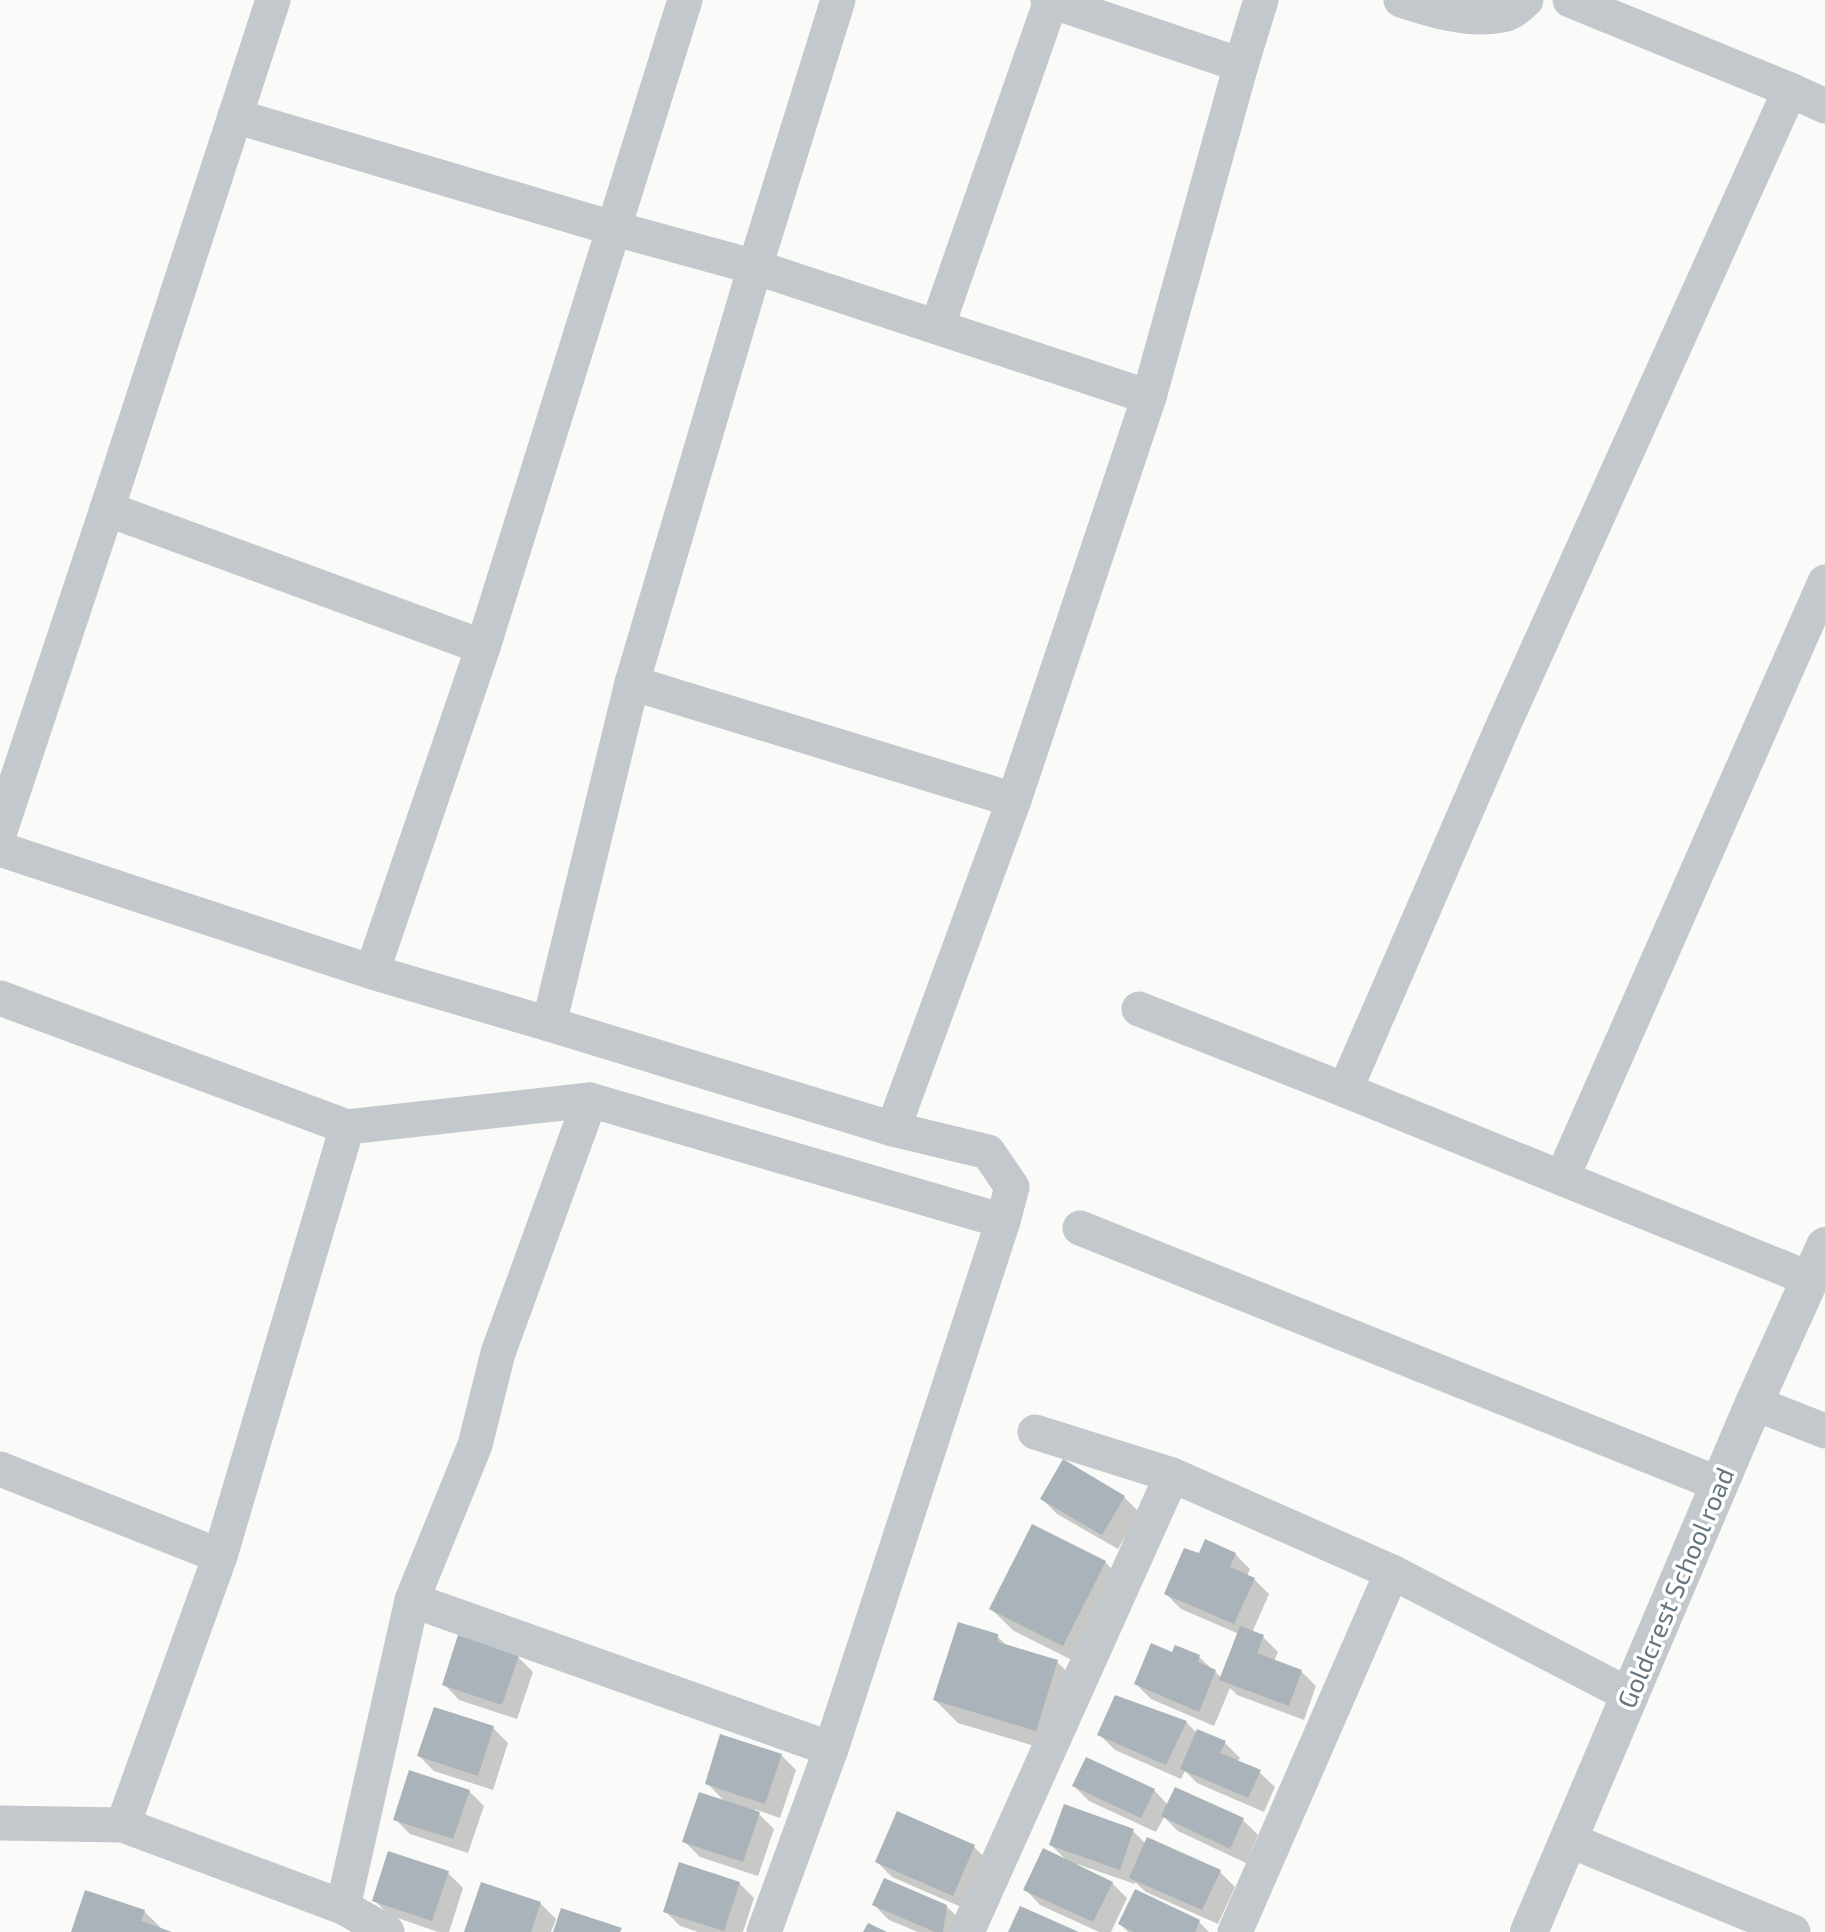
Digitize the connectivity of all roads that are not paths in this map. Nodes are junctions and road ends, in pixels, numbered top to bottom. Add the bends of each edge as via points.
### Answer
1 (274, 0) edge
2 (685, 0) edge
3 (838, 0) edge
4 (1050, 0) edge
5 (1261, 0) edge
6 (1401, 0) edge
7 (1526, 0) edge
8 (1570, 0) edge
9 (1241, 65) junction
10 (1790, 90) junction
11 (1825, 106) edge
12 (235, 116) junction
13 (612, 228) junction
14 (755, 267) junction
15 (937, 327) junction
16 (1149, 397) junction
17 (107, 509) junction
18 (1825, 583) edge
19 (483, 646) junction
20 (632, 683) junction
21 (1014, 800) junction
22 (0, 831) edge
23 (0, 849) edge
24 (372, 972) junction
25 (0, 998) edge
26 (1139, 1009) dead end
27 (549, 1024) junction
28 (1345, 1090) junction
29 (590, 1100) junction
30 (346, 1127) junction
31 (893, 1129) junction
32 (1562, 1178) junction
33 (1003, 1221) junction
34 (1080, 1228) dead end
35 (1818, 1263) edge
36 (1754, 1403) junction
37 (1825, 1431) edge
38 (1035, 1432) dead end
39 (0, 1469) edge
40 (1172, 1475) junction
41 (1719, 1484) junction
42 (220, 1556) junction
43 (1392, 1572) junction
44 (412, 1600) junction
45 (1631, 1696) junction
46 (831, 1749) junction
47 (0, 1823) edge
48 (123, 1825) junction
49 (1569, 1840) junction
50 (344, 1907) junction
51 (1787, 1931) edge
52 (387, 1932) edge
53 (764, 1932) edge
54 (967, 1932) edge
55 (1235, 1932) edge
56 (1529, 1932) edge

1 - 12 street
2 - 13 street
3 - 14 street
4 - 9 street
4 - 15 street
5 - 9 street
6 - 7 street via 1469,17 1504,15
8 - 10 street
9 - 16 street
10 - 11 street
10 - 28 street via 1503,726
12 - 13 street
12 - 17 street
13 - 14 street
13 - 19 street
14 - 15 street
14 - 20 street
15 - 16 street
16 - 21 street
17 - 19 street
17 - 22 street
18 - 32 street
19 - 24 street
20 - 21 street
20 - 27 street
21 - 31 street
23 - 24 street
24 - 27 street
25 - 30 street
26 - 28 street
27 - 31 street
28 - 32 street
29 - 30 street
29 - 33 street
29 - 44 street via 498,1353 475,1445
30 - 42 street
31 - 33 street via 988,1152 1012,1187
32 - 35 street
33 - 46 street
34 - 41 street
35 - 36 street, Goldcrest School road
36 - 37 street
36 - 41 street, Goldcrest School road
38 - 40 street
39 - 42 street
40 - 43 street
40 - 54 street
41 - 45 street, Goldcrest School road
42 - 48 street
43 - 45 street
43 - 55 street
44 - 46 street
44 - 50 street
45 - 49 street, Goldcrest School road
46 - 53 street
47 - 48 street
48 - 50 street
49 - 51 street
49 - 56 street, Goldcrest School road
50 - 52 street

